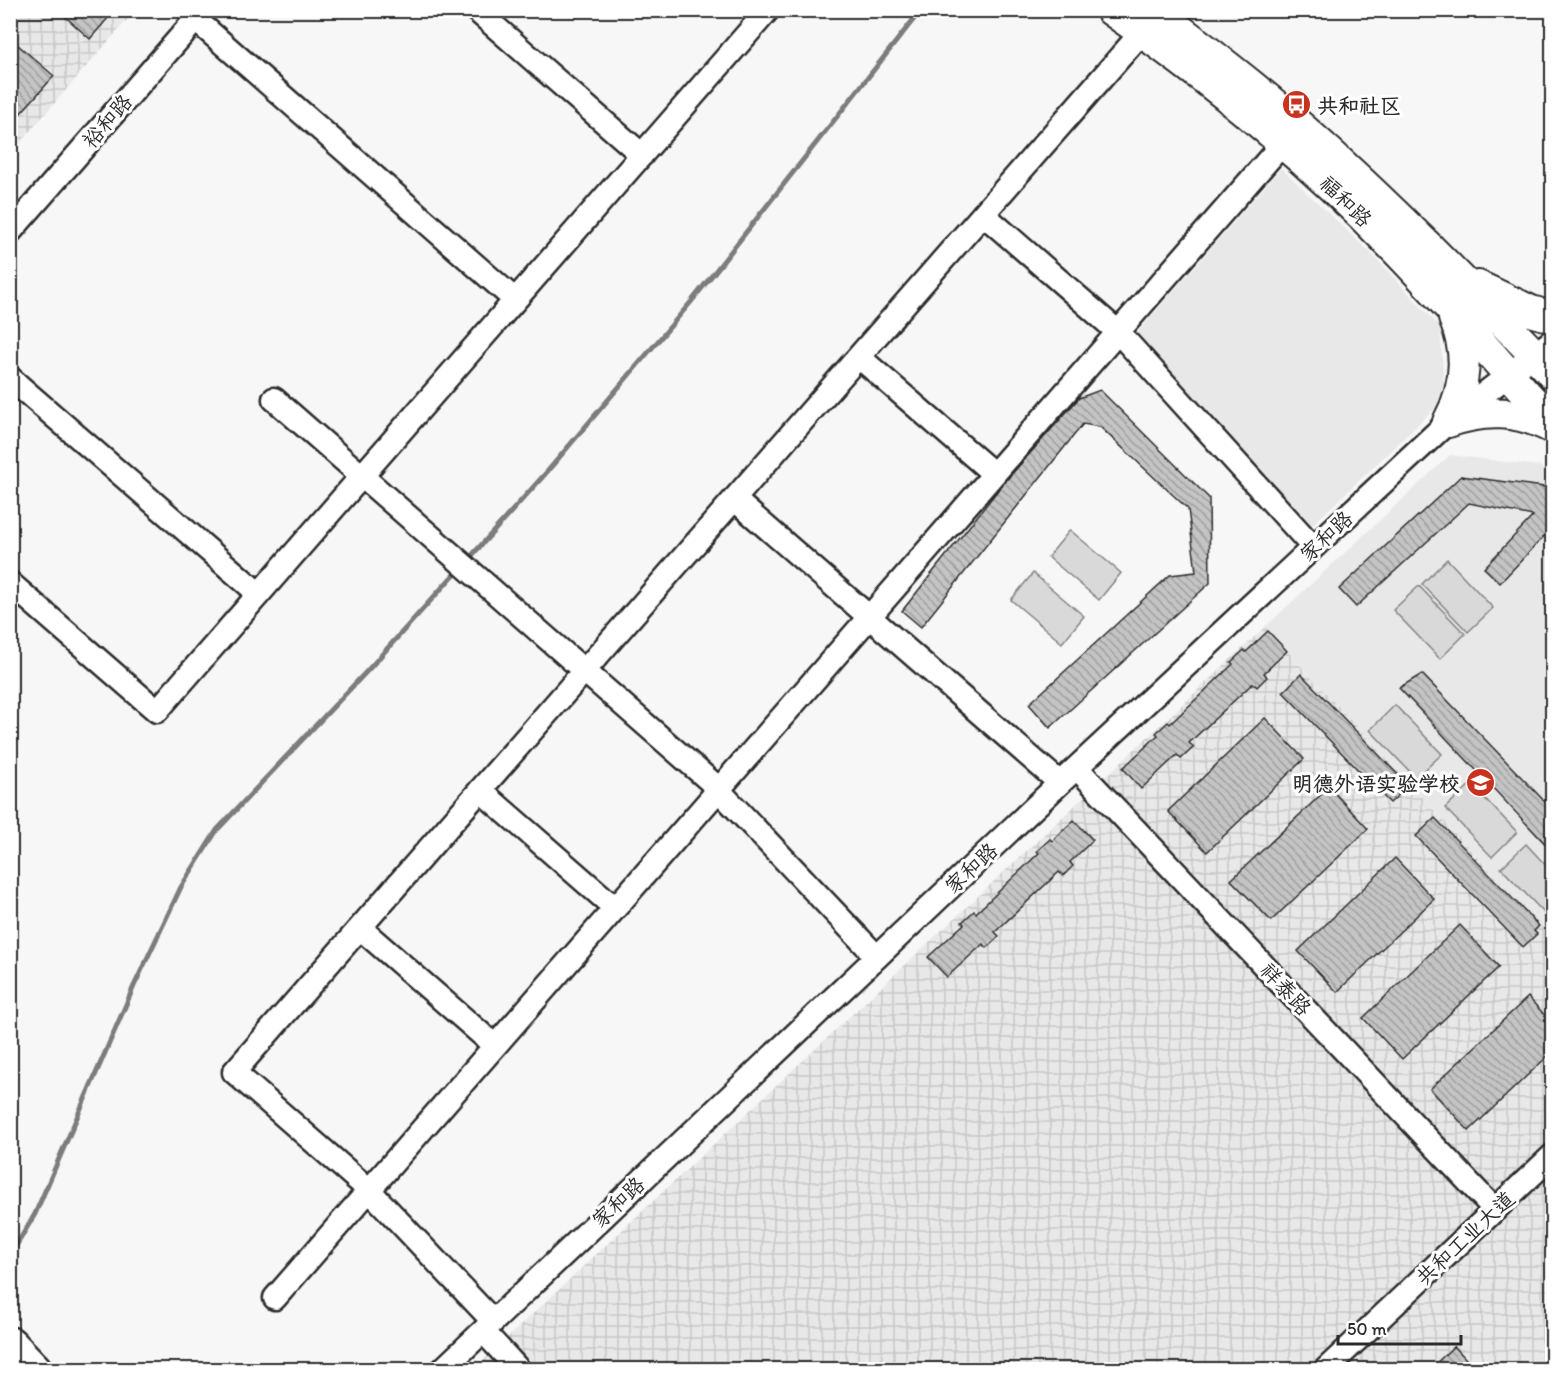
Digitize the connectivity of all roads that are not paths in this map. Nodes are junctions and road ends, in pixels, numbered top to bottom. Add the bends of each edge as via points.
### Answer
1 (476, 10) edge
2 (768, 10) edge
3 (1111, 10) edge
4 (200, 16) edge
5 (1148, 21) edge
6 (1283, 143) junction
7 (642, 155) junction
8 (983, 214) junction
9 (10, 232) edge
10 (1460, 278) junction
11 (515, 300) junction
12 (1448, 305) junction
13 (1552, 317) edge
14 (1118, 332) junction
15 (1547, 356) edge
16 (859, 357) junction
17 (1509, 375) junction
18 (10, 378) edge
19 (273, 399) dead end
20 (1448, 422) junction
21 (1552, 422) edge
22 (1552, 428) edge
23 (994, 474) junction
24 (361, 476) junction
25 (734, 499) junction
26 (1313, 548) junction
27 (10, 583) edge
28 (259, 594) junction
29 (869, 617) junction
30 (584, 671) junction
31 (1077, 768) junction
32 (1060, 783) junction
33 (719, 789) junction
34 (480, 790) junction
35 (615, 908) junction
36 (360, 928) junction
37 (877, 957) junction
38 (495, 1046) junction
39 (1552, 1156) edge
40 (369, 1190) junction
41 (1495, 1210) junction
42 (275, 1298) dead end
43 (488, 1326) junction
44 (10, 1344) edge
45 (35, 1370) edge
46 (442, 1370) edge
47 (519, 1370) edge
48 (1325, 1370) edge

1 - 7 street
2 - 7 street
3 - 5 main road, 福和路
4 - 9 street, 裕和路
4 - 11 street
5 - 6 main road, 福和路 via 1222,92
5 - 8 street
5 - 10 main road, 福和路 via 1237,73 1348,170
6 - 12 main road, 福和路
6 - 14 street
7 - 11 street
8 - 14 street
8 - 16 street
10 - 13 main road
10 - 15 main road, 福和路
11 - 24 street
12 - 17 main road, 福和路
12 - 20 main road via 1464,355 1461,390
14 - 23 street
14 - 26 street
15 - 17 street, 家和路
16 - 23 street
16 - 25 street
17 - 20 street, 家和路
17 - 21 main road, 福和路
18 - 28 street
19 - 24 street
20 - 22 main road via 1475,414 1503,412
20 - 26 street, 家和路
23 - 29 street
24 - 28 street
24 - 30 street
25 - 29 street
25 - 30 street
26 - 31 street, 家和路
27 - 28 street via 157,711
29 - 32 street
29 - 33 street
30 - 33 street
30 - 34 street
31 - 32 street, 家和路
31 - 41 street, 祥泰路
32 - 37 street, 家和路
33 - 35 street
33 - 37 street
34 - 35 street
34 - 36 street
35 - 38 street
36 - 38 street
36 - 40 street via 234,1072
37 - 43 street, 家和路
38 - 40 street
39 - 41 street, 共和工业大道
40 - 42 street
40 - 43 street
41 - 48 street, 共和工业大道
43 - 46 street, 家和路
43 - 47 street
44 - 45 highway

